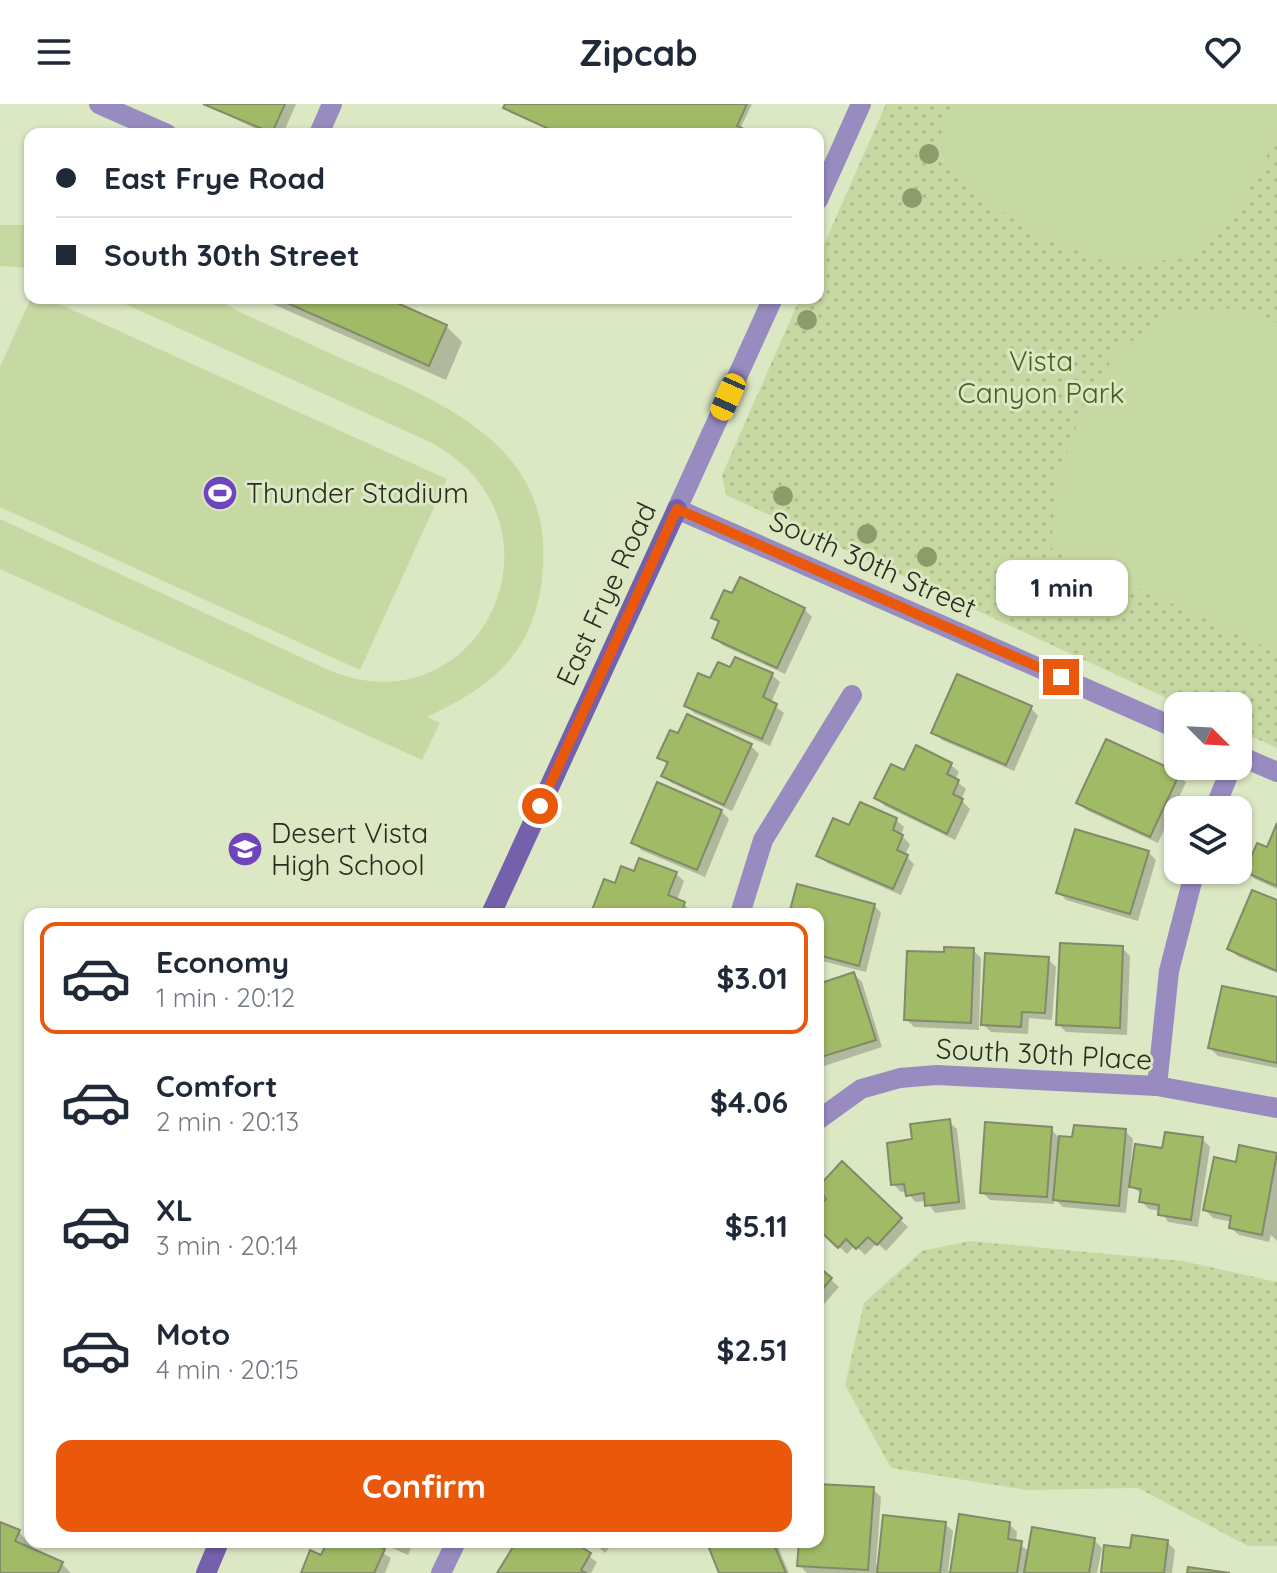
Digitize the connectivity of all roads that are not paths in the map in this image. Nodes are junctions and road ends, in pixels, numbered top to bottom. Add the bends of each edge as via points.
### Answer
1 (99, 104) edge
2 (332, 104) edge
3 (861, 104) edge
4 (153, 128) edge
5 (322, 128) edge
6 (824, 187) edge
7 (770, 304) edge
8 (677, 509) junction
9 (852, 695) dead end
10 (1164, 723) edge
11 (1252, 761) edge
12 (1277, 772) edge
13 (1191, 884) edge
14 (494, 908) edge
15 (742, 908) edge
16 (1157, 1086) junction
17 (1277, 1108) edge
18 (824, 1116) edge
19 (216, 1548) edge
20 (453, 1548) edge
21 (206, 1573) edge
22 (441, 1573) edge

1 - 4 street
2 - 5 street
3 - 6 street
7 - 8 street, East Frye Road
8 - 10 street, South 30th Street
8 - 14 street, East Frye Road
9 - 15 street via 763,840
11 - 12 street
13 - 16 street via 1169,971
16 - 17 street, South 30th Place
16 - 18 street, South 30th Place via 936,1075 900,1078 861,1089
19 - 21 street
20 - 22 street

